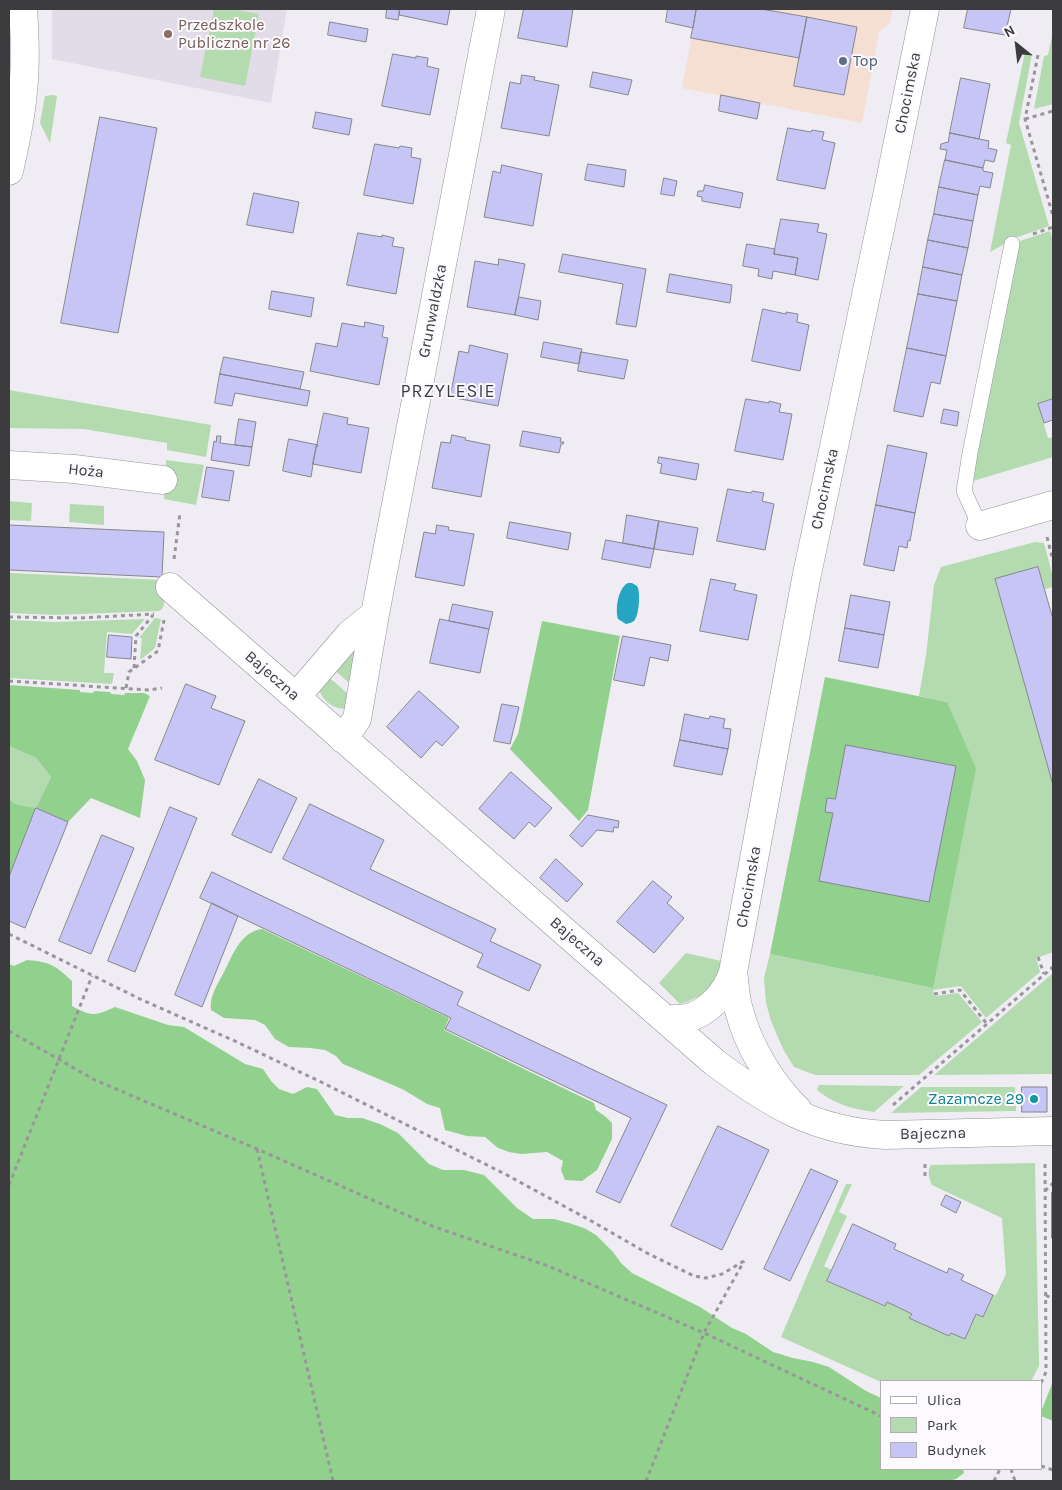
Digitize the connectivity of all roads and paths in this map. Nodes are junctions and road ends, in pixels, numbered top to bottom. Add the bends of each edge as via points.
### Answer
1 (23, 9) edge
2 (491, 9) edge
3 (924, 9) edge
4 (1038, 55) dead end
5 (1053, 111) edge
6 (1026, 119) junction
7 (9, 171) edge
8 (1053, 216) edge
9 (1012, 244) dead end
10 (9, 465) edge
11 (163, 480) dead end
12 (1053, 505) edge
13 (980, 526) joint
14 (170, 587) dead end
15 (153, 614) junction
16 (159, 614) dead end
17 (375, 614) junction
18 (9, 617) edge
19 (158, 651) dead end
20 (134, 668) junction
21 (9, 681) edge
22 (126, 688) junction
23 (162, 688) dead end
24 (296, 697) junction
25 (343, 739) junction
26 (9, 934) edge
27 (1038, 956) dead end
28 (1053, 967) edge
29 (733, 972) junction
30 (1044, 974) junction
31 (92, 976) junction
32 (934, 994) dead end
33 (666, 1020) junction
34 (987, 1024) junction
35 (9, 1031) edge
36 (58, 1059) junction
37 (886, 1111) dead end
38 (806, 1118) junction
39 (1049, 1131) edge
40 (257, 1149) junction
41 (924, 1156) dead end
42 (925, 1180) dead end
43 (1053, 1183) edge
44 (9, 1185) edge
45 (1045, 1191) junction
46 (1046, 1295) junction
47 (1053, 1300) edge
48 (704, 1334) junction
49 (1042, 1381) edge
50 (880, 1416) edge
51 (333, 1481) edge
52 (646, 1481) edge

1 - 7 street via 23,90
2 - 17 street, Grunwaldzka
3 - 29 street, Chocimska via 806,579
4 - 6 path
5 - 6 path
6 - 8 path
9 - 13 lane via 964,491
10 - 11 street, Hoża via 74,468
12 - 13 street
14 - 24 street, Bajeczna
15 - 16 path
15 - 18 path
15 - 20 path via 136,636
17 - 24 street via 350,634
17 - 25 street, Grunwaldzka via 357,719
19 - 20 path
20 - 22 path via 129,672
21 - 22 path
22 - 23 path
24 - 25 street, Bajeczna
25 - 33 street, Bajeczna
26 - 31 path
27 - 30 path
28 - 30 path
29 - 33 street, Chocimska via 723,993 700,1013
29 - 38 street, Chocimska via 738,1008 748,1038 784,1095
30 - 34 path
31 - 36 path
31 - 48 path via 330,1086 505,1174 694,1276 706,1278 722,1274 744,1261
32 - 34 path via 960,990
33 - 38 street, Bajeczna via 743,1084
34 - 37 path
35 - 36 path
36 - 40 path via 95,1080
36 - 44 path
38 - 39 street, Bajeczna via 845,1130 885,1135
39 - 45 path
40 - 48 path via 429,1225 548,1266
40 - 51 path
41 - 42 path
43 - 45 path
45 - 46 path
46 - 47 path
46 - 49 path via 1046,1372
48 - 50 path
48 - 52 path

